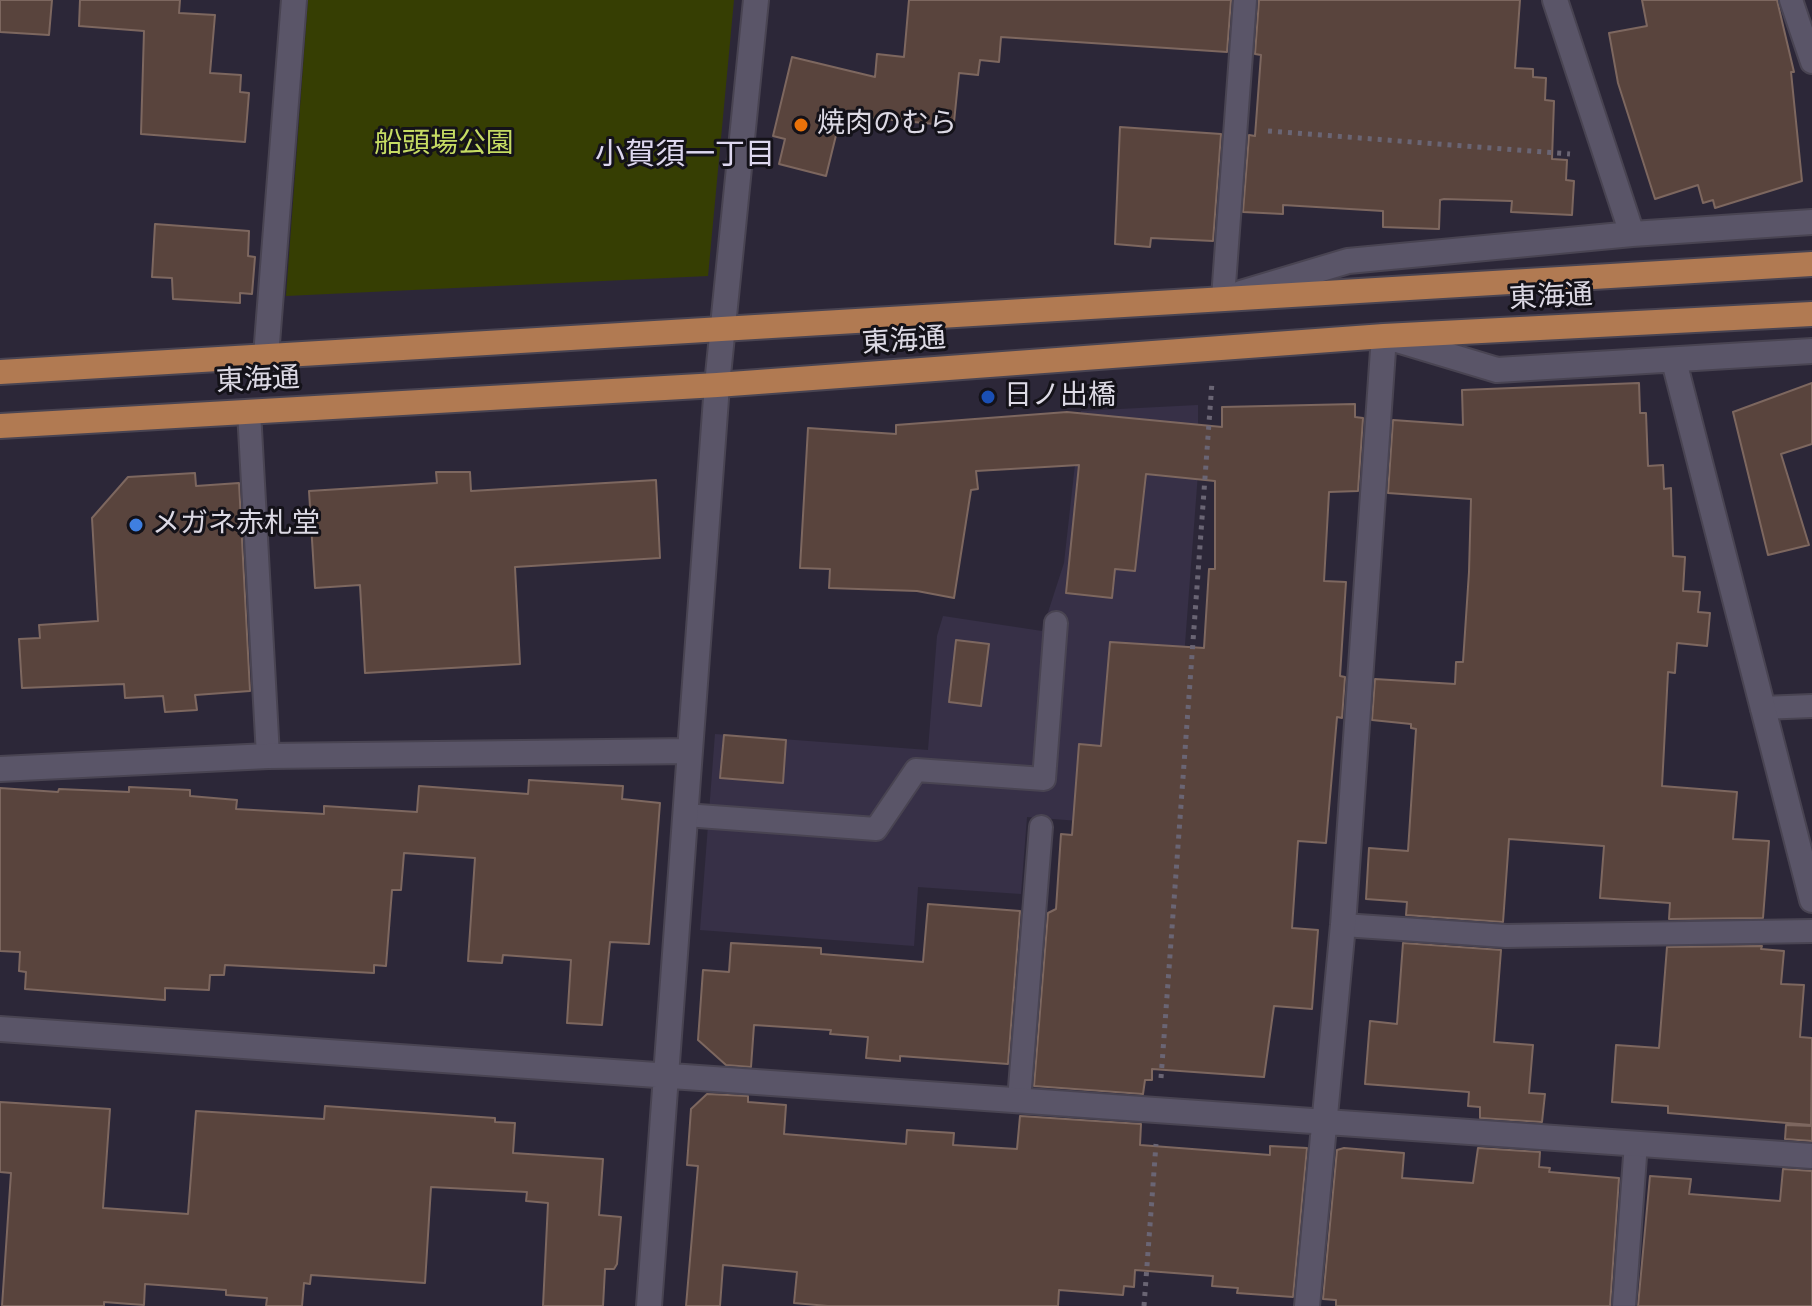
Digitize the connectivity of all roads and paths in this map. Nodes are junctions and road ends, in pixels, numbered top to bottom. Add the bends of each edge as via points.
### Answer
1 (294, 0) edge
2 (756, 0) edge
3 (1245, 0) edge
4 (1555, 0) edge
5 (1791, 0) edge
6 (1812, 62) edge
7 (1235, 129) junction
8 (1607, 156) junction
9 (1812, 222) edge
10 (1632, 234) junction
11 (1812, 264) edge
12 (1223, 298) junction
13 (1812, 314) edge
14 (726, 327) junction
15 (1384, 336) junction
16 (1215, 349) junction
17 (1812, 351) edge
18 (266, 356) junction
19 (1674, 361) junction
20 (0, 372) edge
21 (717, 385) junction
22 (249, 411) junction
23 (0, 426) edge
24 (1056, 623) dead end
25 (1812, 706) edge
26 (1762, 708) junction
27 (690, 751) junction
28 (268, 756) junction
29 (0, 769) edge
30 (685, 815) junction
31 (1041, 827) dead end
32 (1812, 900) edge
33 (1343, 925) junction
34 (1812, 931) edge
35 (0, 1029) edge
36 (666, 1075) junction
37 (1019, 1100) junction
38 (1159, 1110) junction
39 (1325, 1121) junction
40 (1636, 1143) junction
41 (1812, 1156) edge
42 (649, 1306) edge
43 (1144, 1306) edge
44 (1307, 1306) edge
45 (1624, 1306) edge

1 - 18 street
2 - 14 street
3 - 7 lane
4 - 8 street
5 - 6 lane
7 - 8 path
7 - 12 lane
8 - 10 street
9 - 10 street
10 - 12 street via 1348,261
11 - 12 main road, 東海通
12 - 14 main road, 東海通
13 - 15 main road, 東海通
14 - 18 main road, 東海通
14 - 21 street
15 - 16 main road, 東海通
15 - 19 street via 1497,370
15 - 33 street
16 - 21 main road, 東海通
16 - 38 path
17 - 19 street
18 - 20 main road, 東海通
19 - 26 street
21 - 22 main road, 東海通
21 - 27 street
22 - 23 main road, 東海通
22 - 28 lane
24 - 30 lane via 1044,779 916,770 876,829
25 - 26 lane
26 - 32 street
27 - 28 street
27 - 30 street
28 - 29 street
30 - 36 street
31 - 37 lane
33 - 34 lane via 1506,936
33 - 39 street
35 - 36 street
36 - 37 street
36 - 42 street
37 - 38 street
38 - 39 street
38 - 43 path
39 - 40 street
39 - 44 street
40 - 41 street
40 - 45 lane

